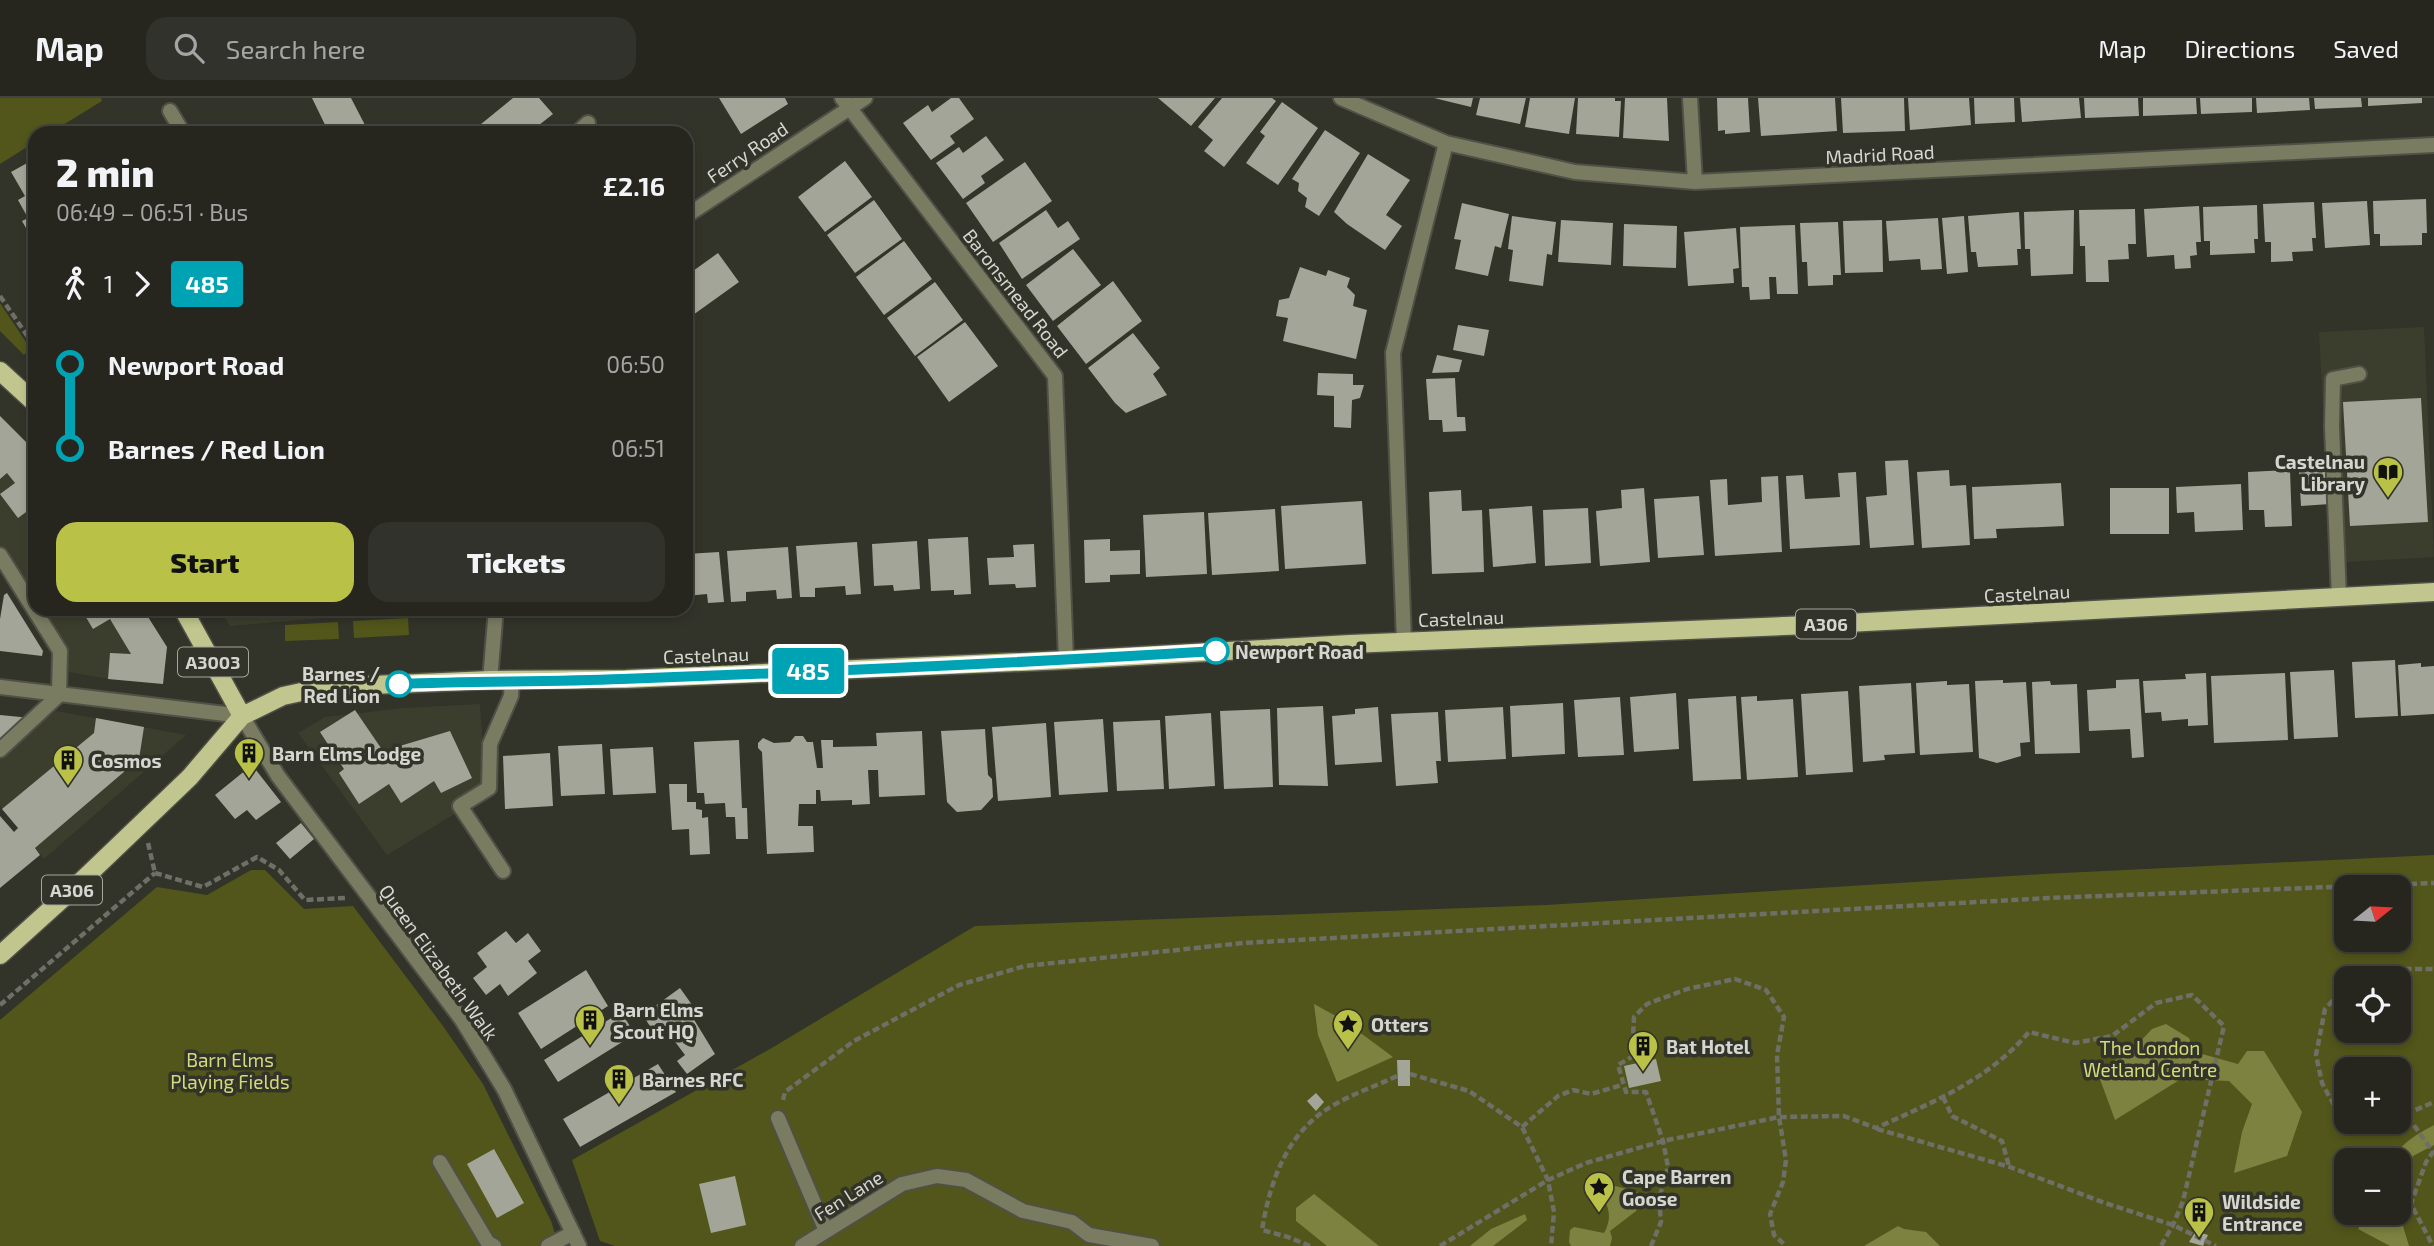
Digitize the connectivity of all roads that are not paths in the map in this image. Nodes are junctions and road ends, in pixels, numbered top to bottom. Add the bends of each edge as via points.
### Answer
1 (865, 98) edge
2 (1341, 98) edge
3 (1690, 98) edge
4 (845, 103) edge
5 (170, 111) dead end
6 (588, 123) dead end
7 (180, 126) edge
8 (585, 126) edge
9 (1446, 143) junction
10 (2434, 145) edge
11 (1695, 182) junction
12 (693, 211) edge
13 (1, 374) edge
14 (2359, 374) dead end
15 (28, 396) edge
16 (0, 555) edge
17 (2434, 592) edge
18 (2339, 598) junction
19 (28, 600) edge
20 (38, 616) edge
21 (187, 616) edge
22 (495, 616) edge
23 (1404, 641) junction
24 (1066, 660) junction
25 (490, 680) junction
26 (512, 680) junction
27 (0, 687) edge
28 (59, 695) junction
29 (242, 716) junction
30 (0, 750) edge
31 (503, 871) dead end
32 (0, 955) edge
33 (778, 1118) road end
34 (440, 1162) dead end
35 (826, 1231) junction
36 (576, 1240) edge
37 (494, 1246) edge
38 (548, 1246) edge
39 (802, 1246) edge
40 (1152, 1246) edge

1 - 4 street, Ferry Road
2 - 9 street, Madrid Road
3 - 11 street
4 - 12 street, Ferry Road
4 - 24 street, Baronsmead Road via 1055,376
5 - 7 street
6 - 8 street
9 - 11 street, Madrid Road via 1575,172
9 - 23 street via 1394,353
10 - 11 street, Madrid Road
13 - 15 main road
14 - 18 street via 2333,379
16 - 19 street
17 - 18 main road, Castelnau / A306
18 - 23 main road, Castelnau / A306
20 - 28 street via 60,651
21 - 29 main road, A3003
22 - 25 street
23 - 24 main road, Castelnau / A306
24 - 26 main road, Castelnau / A306 via 614,680
25 - 26 main road, Castelnau / A306
25 - 29 main road, A306 via 324,687 282,696
26 - 31 street via 490,744 489,788 460,806
27 - 28 street
28 - 29 street
28 - 30 street
29 - 32 main road, A306 via 190,777
29 - 36 street, Queen Elizabeth Walk via 278,776 462,1020 503,1089
33 - 35 street
34 - 37 street
35 - 39 street, Fen Lane
35 - 40 street, Fen Lane via 902,1184 937,1176 966,1180 1023,1210 1072,1222 1089,1235
36 - 38 street

